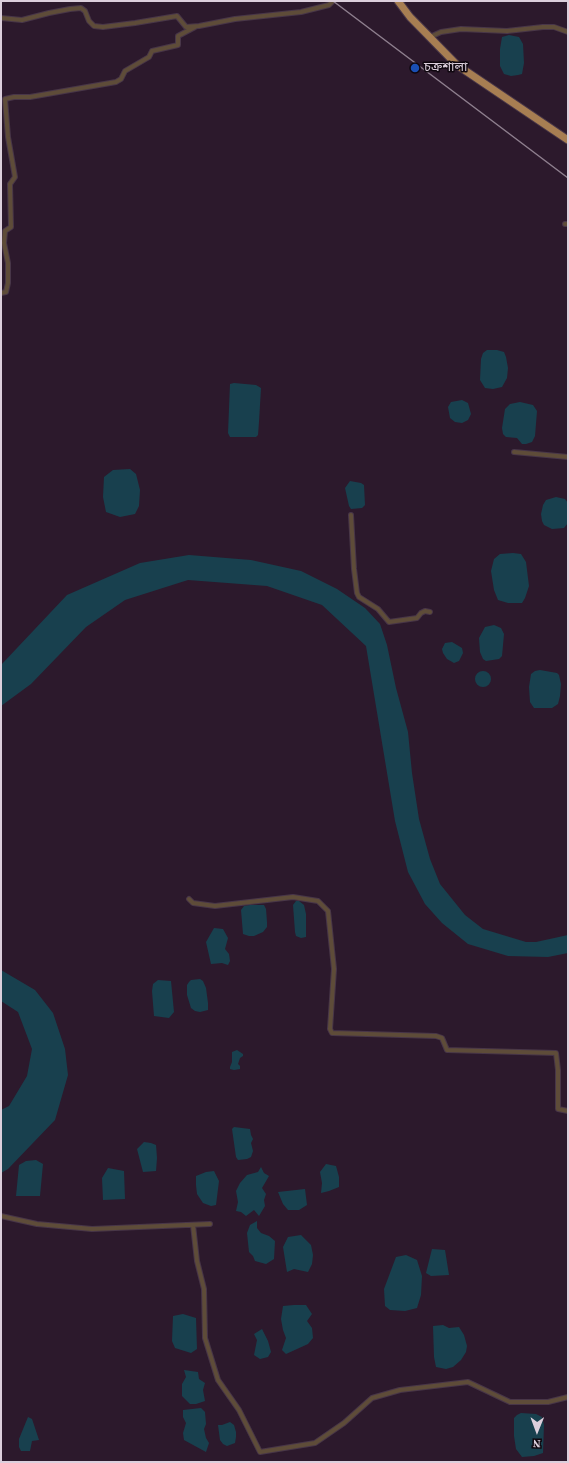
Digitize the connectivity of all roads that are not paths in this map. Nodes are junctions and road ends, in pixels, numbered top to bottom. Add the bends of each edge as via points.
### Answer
1 (324, 1) edge
2 (333, 1) edge
3 (398, 1) edge
4 (329, 5) junction
5 (1, 18) edge
6 (195, 26) junction
7 (568, 32) edge
8 (430, 37) junction
9 (568, 140) edge
10 (1, 293) edge
11 (514, 452) dead end
12 (568, 457) edge
13 (351, 515) dead end
14 (430, 612) dead end
15 (189, 899) dead end
16 (568, 1110) edge
17 (1, 1216) edge
18 (210, 1224) dead end
19 (193, 1225) junction
20 (568, 1397) edge

1 - 4 street
2 - 4 street
3 - 8 highway
4 - 6 street via 301,12
5 - 6 street via 22,20 82,8 94,26 103,27 177,16 186,27
6 - 10 street via 178,36 178,45 152,51 149,58 125,71 116,82 5,99 15,177 10,184 11,227 5,231 4,243 8,263 8,284 6,292
7 - 8 street via 554,27 507,31 461,29 441,32
8 - 9 highway via 457,65
11 - 12 street
13 - 14 street via 354,569 359,597 378,609 389,622 417,618 425,610
15 - 16 street via 193,903 215,906 293,897 318,901 328,911 334,962 330,1029 332,1033 436,1036 442,1038 447,1050 556,1053 558,1109
17 - 19 street via 37,1224 92,1230
18 - 19 street
19 - 20 street via 197,1261 204,1289 205,1338 218,1380 239,1410 260,1452 315,1443 344,1423 372,1398 400,1390 468,1382 510,1402 548,1402

